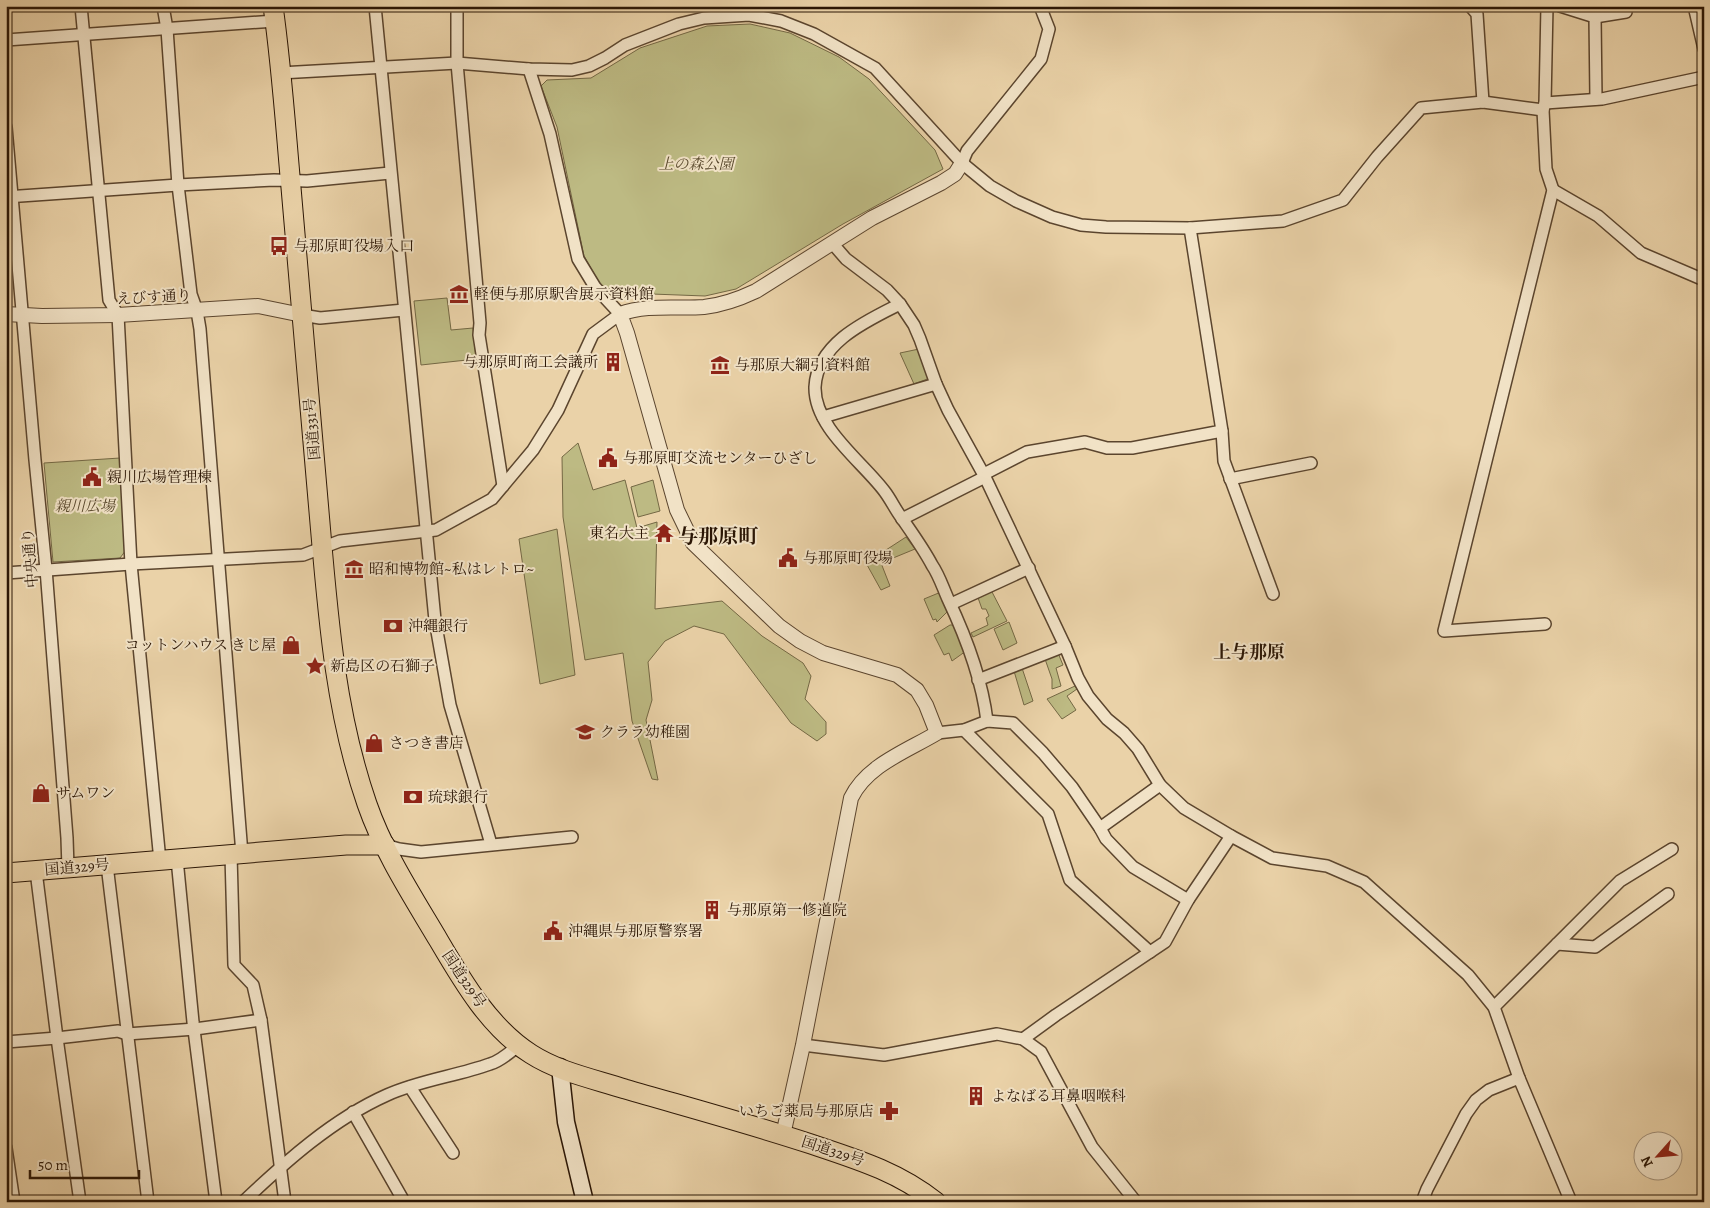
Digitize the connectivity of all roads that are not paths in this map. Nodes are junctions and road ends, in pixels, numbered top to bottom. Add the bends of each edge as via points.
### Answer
1 (81, 6) edge
2 (163, 6) edge
3 (375, 6) edge
4 (458, 6) edge
5 (1040, 6) edge
6 (1470, 6) edge
7 (1547, 6) edge
8 (1560, 6) edge
9 (1625, 6) edge
10 (1697, 9) edge
11 (274, 14) edge
12 (1595, 17) junction
13 (167, 29) junction
14 (83, 35) junction
15 (6, 40) edge
16 (1704, 49) edge
17 (457, 63) junction
18 (382, 67) junction
19 (529, 70) junction
20 (280, 73) junction
21 (1704, 77) edge
22 (1596, 99) junction
23 (1483, 102) junction
24 (1544, 106) junction
25 (6, 126) edge
26 (962, 163) junction
27 (390, 174) junction
28 (290, 180) junction
29 (178, 185) junction
30 (99, 190) junction
31 (1553, 190) junction
32 (9, 197) edge
33 (1190, 228) junction
34 (833, 244) junction
35 (1704, 280) edge
36 (900, 304) junction
37 (404, 310) junction
38 (197, 311) junction
39 (6, 314) edge
40 (620, 314) junction
41 (118, 315) junction
42 (302, 315) junction
43 (23, 316) junction
44 (936, 384) junction
45 (823, 417) junction
46 (1222, 431) junction
47 (1311, 464) dead end
48 (984, 475) junction
49 (1230, 480) junction
50 (503, 486) junction
51 (902, 519) junction
52 (425, 531) junction
53 (322, 548) junction
54 (218, 560) junction
55 (131, 564) junction
56 (1029, 568) junction
57 (46, 569) junction
58 (6, 572) edge
59 (1274, 594) dead end
60 (951, 604) junction
61 (1544, 624) dead end
62 (1065, 646) junction
63 (978, 680) junction
64 (988, 721) junction
65 (964, 730) junction
66 (937, 733) junction
67 (1160, 785) junction
68 (1100, 828) junction
69 (1231, 836) junction
70 (572, 837) dead end
71 (385, 844) junction
72 (491, 844) junction
73 (1672, 849) dead end
74 (236, 854) junction
75 (169, 860) junction
76 (107, 865) junction
77 (68, 868) junction
78 (36, 870) junction
79 (6, 873) edge
80 (1668, 894) dead end
81 (1188, 900) junction
82 (1558, 944) junction
83 (1150, 952) junction
84 (1494, 1007) junction
85 (261, 1020) junction
86 (195, 1029) junction
87 (127, 1034) junction
88 (57, 1038) junction
89 (1023, 1039) junction
90 (6, 1042) edge
91 (519, 1045) junction
92 (803, 1045) junction
93 (560, 1067) junction
94 (1519, 1078) junction
95 (410, 1087) junction
96 (353, 1112) junction
97 (783, 1135) junction
98 (6, 1148) edge
99 (453, 1153) dead end
100 (281, 1166) junction
101 (402, 1198) dead end
102 (14, 1202) edge
103 (80, 1202) edge
104 (148, 1202) edge
105 (216, 1202) edge
106 (243, 1202) edge
107 (286, 1202) edge
108 (585, 1202) edge
109 (936, 1202) edge
110 (1136, 1202) edge
111 (1422, 1202) edge
112 (1572, 1202) edge

1 - 14 street
2 - 13 street
3 - 18 street
4 - 17 street
5 - 26 street via 1048,29 1042,59 967,151
6 - 23 street via 1477,14
7 - 24 street
8 - 12 street
9 - 12 street via 1626,12
10 - 16 street
11 - 13 street
11 - 20 highway, 国道331号
12 - 22 street
13 - 14 street
13 - 29 street
14 - 15 street
14 - 30 street
17 - 18 street
17 - 19 street
17 - 50 street via 480,313 479,335
18 - 20 street
18 - 27 street
19 - 26 street via 572,70 588,66 648,35 704,18 749,15 781,21 814,34 875,68
19 - 40 street via 550,134 578,259 595,287
20 - 28 highway, 国道331号
21 - 22 street
22 - 24 street
23 - 24 street
23 - 33 street via 1421,108 1342,200 1283,221
24 - 31 street via 1546,169
25 - 32 street, 中央通り
26 - 33 street via 990,186 1016,201 1062,219 1106,227
26 - 34 street via 955,174 941,183 872,218
27 - 28 street
27 - 37 street
28 - 29 street
28 - 42 highway, 国道331号
29 - 30 street
29 - 38 street via 191,294
30 - 32 street
30 - 41 street via 109,300
31 - 35 street via 1598,216 1641,253
31 - 61 street via 1444,631
32 - 43 street, 中央通り
33 - 46 street
34 - 36 street
34 - 40 street via 756,291 723,304 644,308
36 - 44 street via 914,325
36 - 45 street via 856,329 825,355 815,387
37 - 42 street via 320,318
37 - 52 street
38 - 41 street, えびす通り
38 - 42 street, えびす通り via 258,306
38 - 54 street
39 - 43 street, えびす通り
40 - 50 street via 593,334 558,410 533,450
40 - 66 street via 677,510 693,543 778,626 800,641 823,653 897,674 917,690
41 - 43 street, えびす通り
41 - 55 street
42 - 53 highway, 国道331号
43 - 57 street, 中央通り
44 - 45 street
44 - 48 street
45 - 51 street via 885,491
46 - 48 street via 1132,448 1107,448 1085,442 1027,452
46 - 49 street via 1224,461
47 - 49 street
48 - 51 street
48 - 56 street
49 - 59 street
50 - 52 street via 475,509 436,530
51 - 60 street via 934,567
52 - 53 street via 340,541
52 - 72 street via 444,681
53 - 54 street via 303,555
53 - 71 highway, 国道331号 via 331,641 345,728 366,801
54 - 55 street
54 - 74 street
55 - 57 street
55 - 75 street
56 - 60 street
56 - 62 street
57 - 58 street
57 - 77 street, 中央通り
60 - 63 street
62 - 63 street
62 - 67 street via 1088,696 1138,750
63 - 64 street
64 - 65 street
64 - 68 street via 1013,723 1072,786
65 - 66 street
65 - 83 street via 1048,814 1070,880
66 - 92 street via 878,767 865,777 851,798
67 - 68 street
67 - 69 street via 1184,808
68 - 81 street via 1106,839 1133,867
69 - 81 street
69 - 84 street via 1272,858 1327,866 1364,882 1468,975
70 - 72 street
71 - 72 street via 399,850 421,852
71 - 74 highway, 国道329号
71 - 91 highway, 国道329号 via 407,888 480,1005
73 - 82 street via 1620,881
74 - 75 highway, 国道329号
74 - 85 street via 234,966 253,984
75 - 76 highway, 国道329号
75 - 86 street
76 - 77 highway, 国道329号
76 - 87 street
77 - 78 highway, 国道329号
78 - 79 highway, 国道329号
78 - 88 street
80 - 82 street via 1595,947
81 - 83 street via 1165,942
82 - 84 street
83 - 89 street
84 - 94 street
85 - 86 street
85 - 100 street
86 - 87 street
86 - 105 street
87 - 88 street via 118,1031
87 - 104 street
88 - 90 street
88 - 103 street
89 - 92 street via 997,1034 884,1055
89 - 110 street via 1041,1052 1092,1146
91 - 93 highway, 国道329号
91 - 95 street via 491,1064
92 - 97 street
93 - 97 highway, 国道329号
93 - 108 main road via 566,1122
94 - 111 street via 1490,1090 1476,1100
94 - 112 street
95 - 96 street
95 - 99 street
96 - 100 street
96 - 101 street
97 - 109 highway, 国道329号 via 872,1164 904,1179
98 - 102 street
100 - 106 street
100 - 107 street

